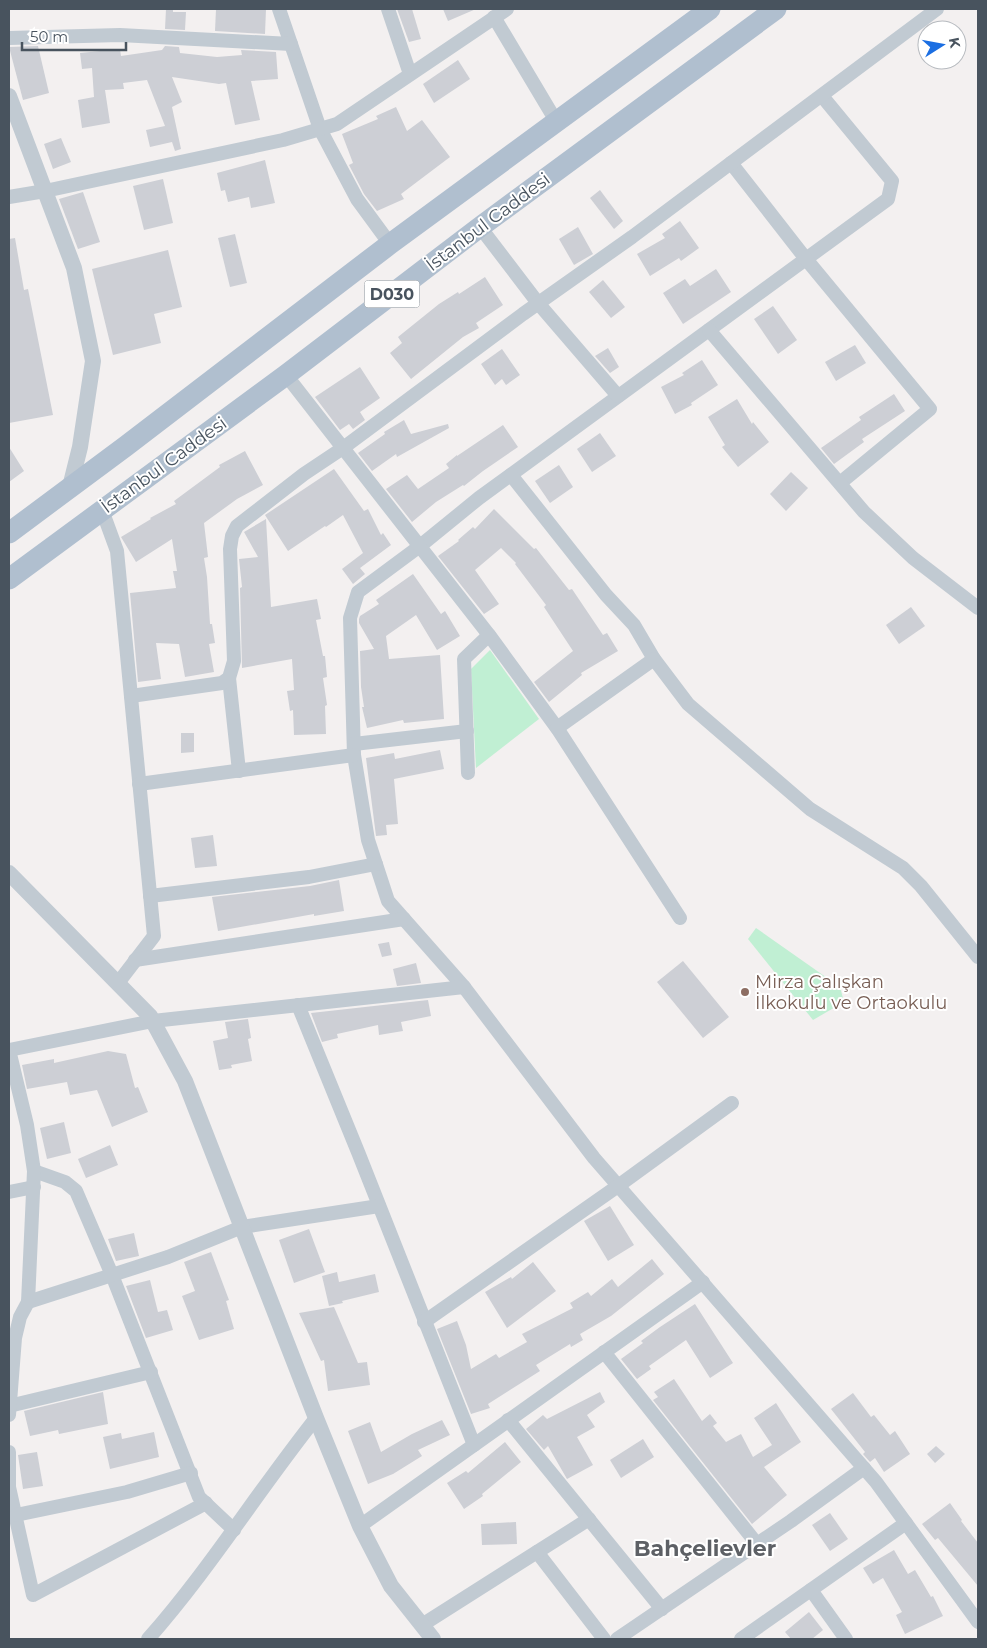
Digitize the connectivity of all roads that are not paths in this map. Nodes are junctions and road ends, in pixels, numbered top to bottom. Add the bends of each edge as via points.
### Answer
1 (279, 9) edge
2 (388, 9) edge
3 (710, 9) edge
4 (776, 9) edge
5 (937, 9) edge
6 (502, 11) edge
7 (9, 38) edge
8 (291, 44) junction
9 (410, 74) junction
10 (9, 96) edge
11 (822, 96) junction
12 (556, 121) junction
13 (320, 129) junction
14 (731, 163) junction
15 (45, 191) junction
16 (9, 197) edge
17 (480, 227) junction
18 (390, 244) junction
19 (806, 259) junction
20 (538, 303) junction
21 (709, 330) junction
22 (286, 375) junction
23 (618, 396) junction
24 (343, 448) junction
25 (512, 475) junction
26 (840, 483) junction
27 (70, 487) junction
28 (102, 510) junction
29 (9, 533) edge
30 (420, 546) junction
31 (9, 579) edge
32 (978, 608) edge
33 (489, 635) junction
34 (654, 659) junction
35 (230, 678) junction
36 (131, 696) junction
37 (557, 728) junction
38 (467, 731) junction
39 (354, 750) junction
40 (239, 770) junction
41 (468, 773) dead end
42 (139, 784) junction
43 (376, 864) junction
44 (9, 873) edge
45 (150, 896) junction
46 (680, 918) dead end
47 (404, 919) junction
48 (978, 957) edge
49 (135, 960) junction
50 (118, 983) junction
51 (464, 987) junction
52 (298, 1005) junction
53 (153, 1021) junction
54 (9, 1050) edge
55 (732, 1103) dead end
56 (34, 1170) junction
57 (618, 1186) junction
58 (34, 1187) junction
59 (9, 1192) edge
60 (379, 1206) junction
61 (242, 1227) junction
62 (112, 1275) junction
63 (703, 1282) junction
64 (28, 1302) junction
65 (424, 1322) junction
66 (604, 1352) junction
67 (151, 1372) junction
68 (9, 1409) edge
69 (316, 1418) junction
70 (508, 1420) junction
71 (474, 1445) junction
72 (9, 1452) edge
73 (864, 1468) junction
74 (191, 1473) junction
75 (206, 1503) junction
76 (16, 1515) junction
77 (589, 1519) junction
78 (906, 1523) junction
79 (360, 1526) junction
80 (234, 1530) junction
81 (757, 1544) junction
82 (537, 1552) junction
83 (811, 1590) junction
84 (662, 1609) junction
85 (978, 1622) edge
86 (422, 1625) junction
87 (148, 1639) edge
88 (433, 1639) edge
89 (604, 1639) edge
90 (617, 1639) edge
91 (740, 1639) edge
92 (846, 1639) edge

1 - 8 street
2 - 9 street
3 - 12 main road, D030
4 - 17 main road, İstanbul Caddesi / D030
5 - 11 street
6 - 9 street
6 - 12 street
7 - 8 street via 120,34
8 - 13 street
9 - 13 street via 337,124
10 - 15 street
11 - 14 street
11 - 19 street via 892,181 888,199
12 - 18 main road, D030
13 - 15 street via 283,140
13 - 18 street via 357,199
14 - 19 street
14 - 20 street
15 - 16 street
15 - 27 street via 74,268 93,361 80,448
17 - 20 street
17 - 22 main road, İstanbul Caddesi / D030
18 - 27 main road, D030
19 - 21 street
19 - 26 street via 930,408
20 - 23 street
20 - 24 street
21 - 23 street
21 - 26 street
22 - 24 street
22 - 28 main road, İstanbul Caddesi / D030
23 - 25 street
24 - 30 street
24 - 35 street via 238,526 232,536 234,661
25 - 30 street
25 - 34 street via 634,626
26 - 32 street via 864,512 913,558
27 - 29 main road, D030
28 - 31 main road, İstanbul Caddesi / D030
28 - 36 street via 117,551
30 - 33 street
30 - 39 street via 358,592 350,618
33 - 37 street
33 - 38 street via 464,659
34 - 37 street
34 - 48 street via 688,704 810,809 903,868
35 - 36 street via 222,684
35 - 40 street
36 - 42 street
37 - 46 street
38 - 39 street
38 - 41 street
39 - 40 street
39 - 43 street via 368,840
40 - 42 street
42 - 45 street
43 - 45 street via 309,877
43 - 47 street via 388,901
44 - 50 street
45 - 49 street via 154,936
47 - 49 street
47 - 51 street
49 - 50 street
50 - 53 street
51 - 52 street
51 - 57 street
52 - 53 street
52 - 60 street
53 - 54 street
53 - 61 street via 185,1081
54 - 56 street
55 - 57 street
56 - 58 street
56 - 62 street via 65,1182 76,1191
57 - 63 street
57 - 65 street
58 - 59 street
58 - 64 street
60 - 61 street
60 - 65 street
61 - 62 street via 168,1257
61 - 69 street
62 - 64 street
62 - 67 street
63 - 66 street
63 - 73 street
64 - 68 street via 15,1338
65 - 71 street
66 - 70 street
66 - 81 street
67 - 68 street
67 - 74 street
69 - 79 street
69 - 80 street
70 - 71 street
70 - 77 street
71 - 79 street
72 - 76 street via 9,1487
73 - 78 street
73 - 81 street
74 - 75 street
74 - 76 street via 127,1492
75 - 76 street via 33,1595
75 - 80 street
77 - 82 street
77 - 84 street
78 - 83 street
78 - 85 street
79 - 86 street via 391,1586
80 - 87 street
81 - 84 street
82 - 86 street
82 - 89 street
83 - 91 street
83 - 92 street
84 - 90 street
86 - 88 street

